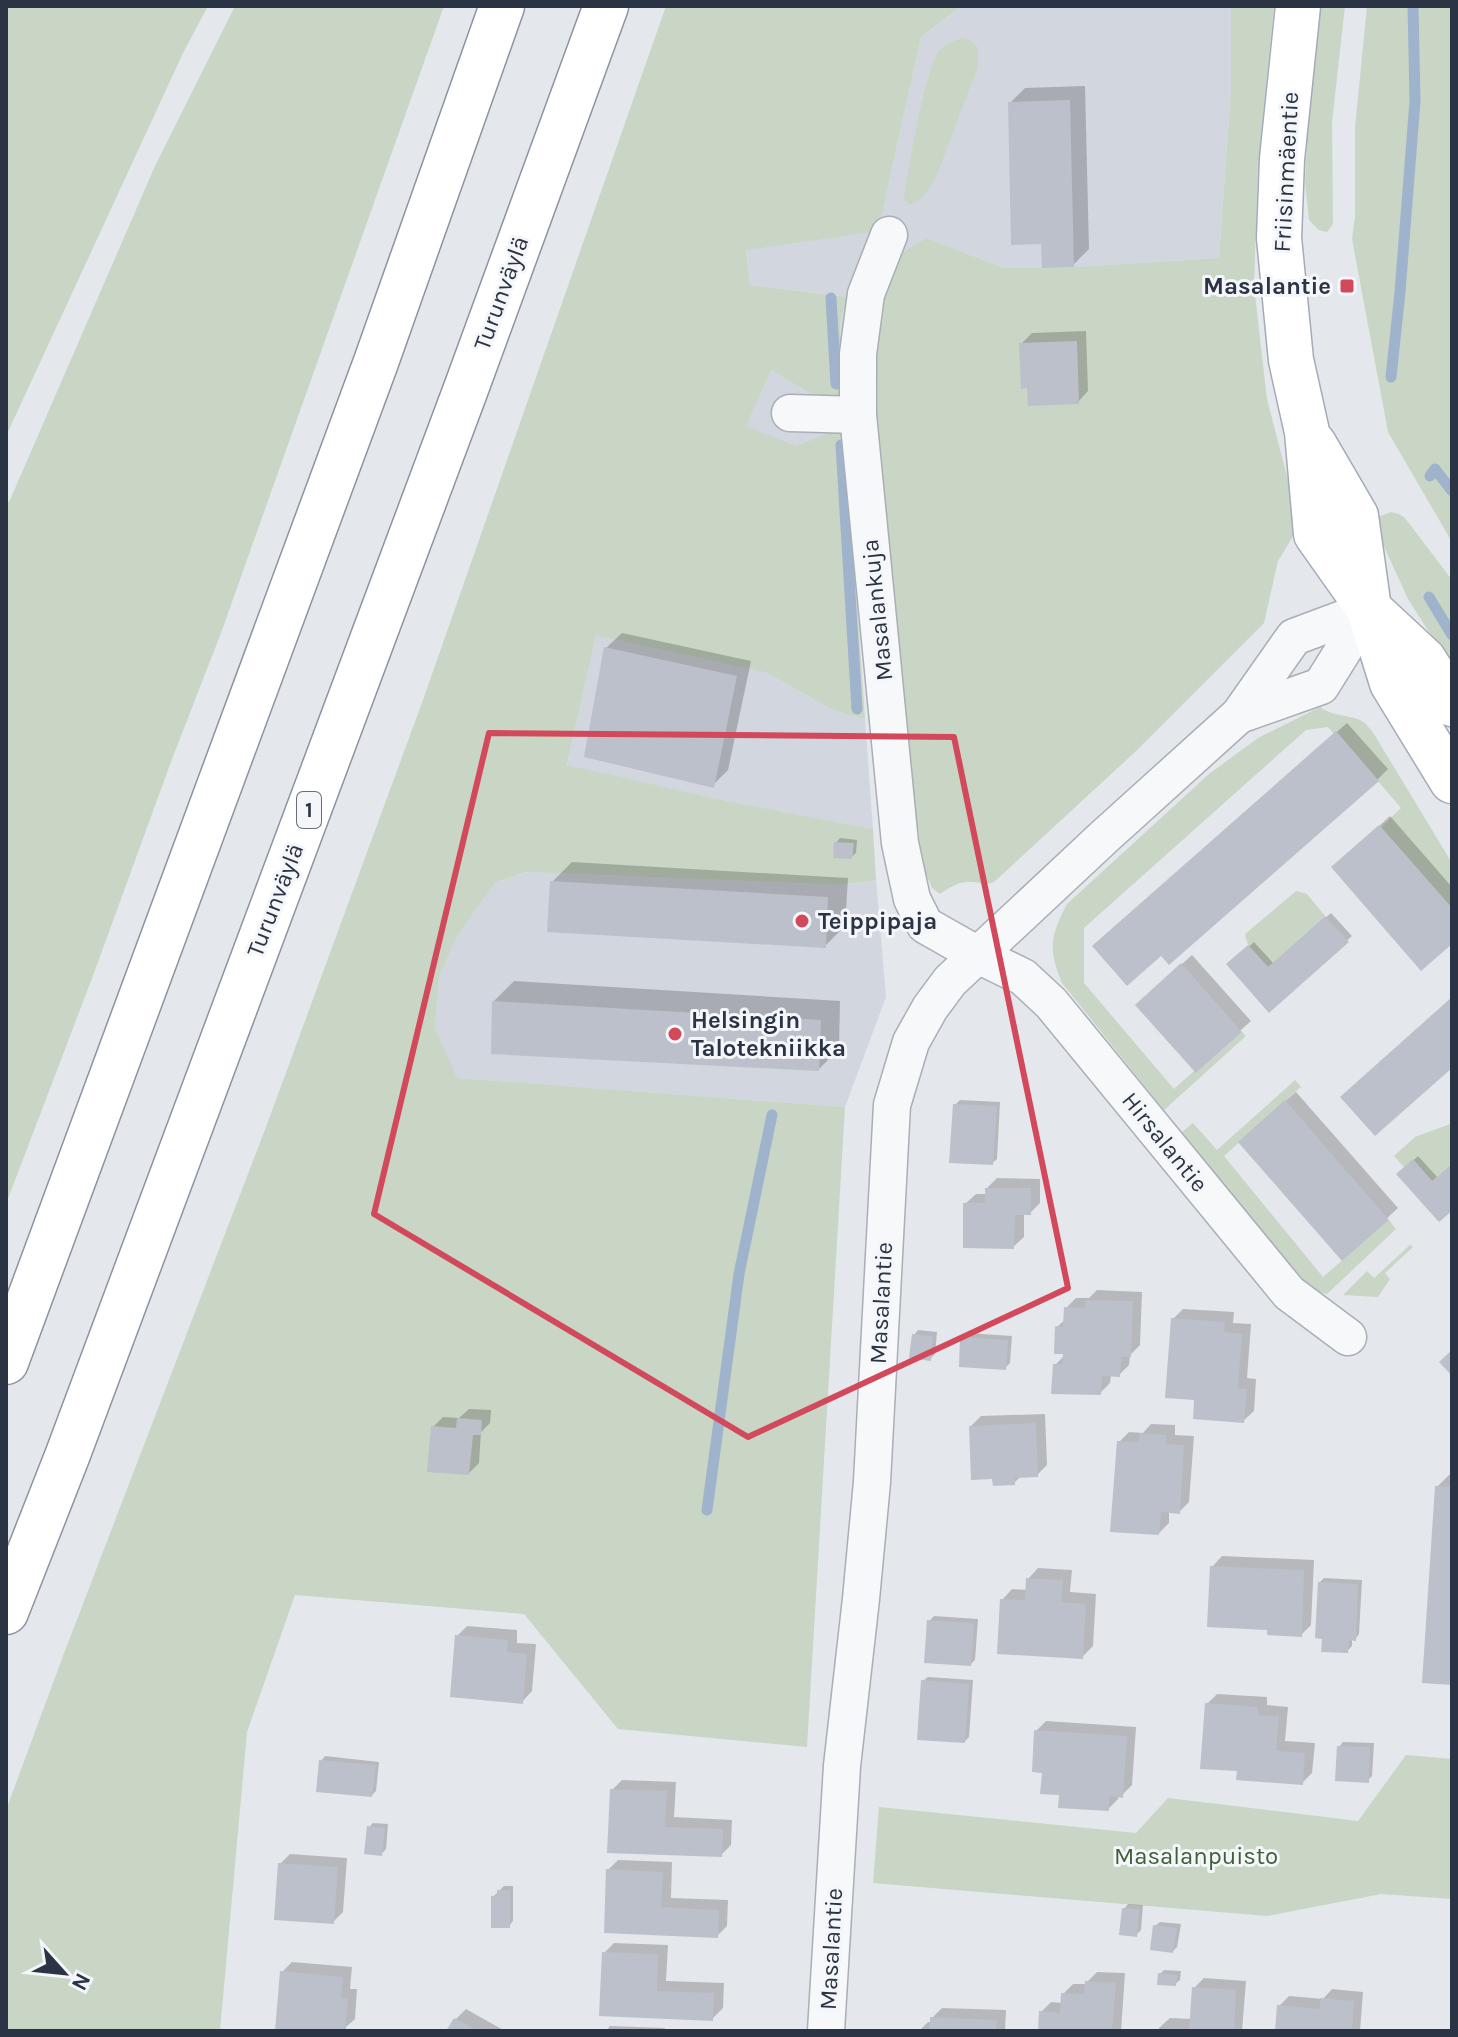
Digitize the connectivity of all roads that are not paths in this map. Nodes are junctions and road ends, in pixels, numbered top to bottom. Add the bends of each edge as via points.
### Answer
1 (502, 6) edge
2 (606, 6) edge
3 (1298, 6) edge
4 (889, 235) dead end
5 (790, 413) dead end
6 (858, 415) junction
7 (1369, 609) junction
8 (1452, 704) edge
9 (1239, 715) junction
10 (1452, 781) edge
11 (978, 955) junction
12 (1348, 1337) dead end
13 (6, 1362) edge
14 (6, 1612) edge
15 (826, 2031) edge

1 - 13 main road
2 - 14 main road, Turunväylä / 1
3 - 7 main road, Friisinmäentie via 1279,238 1291,360 1307,432 1316,534
4 - 6 street, Masalankuja via 866,294 858,354
5 - 6 street
6 - 11 street, Masalankuja via 900,843 912,899 925,925
7 - 8 main road, Friisinmäentie via 1424,660
7 - 9 street, Masalantie via 1294,637
7 - 9 street, Masalantie via 1321,686
7 - 10 main road, Friisinmäentie via 1392,683
9 - 11 street, Masalantie
11 - 12 street, Hirsalantie via 1023,977 1051,1003 1289,1293
11 - 15 street, Masalantie via 930,1008 911,1042 892,1105 872,1482 842,1766

